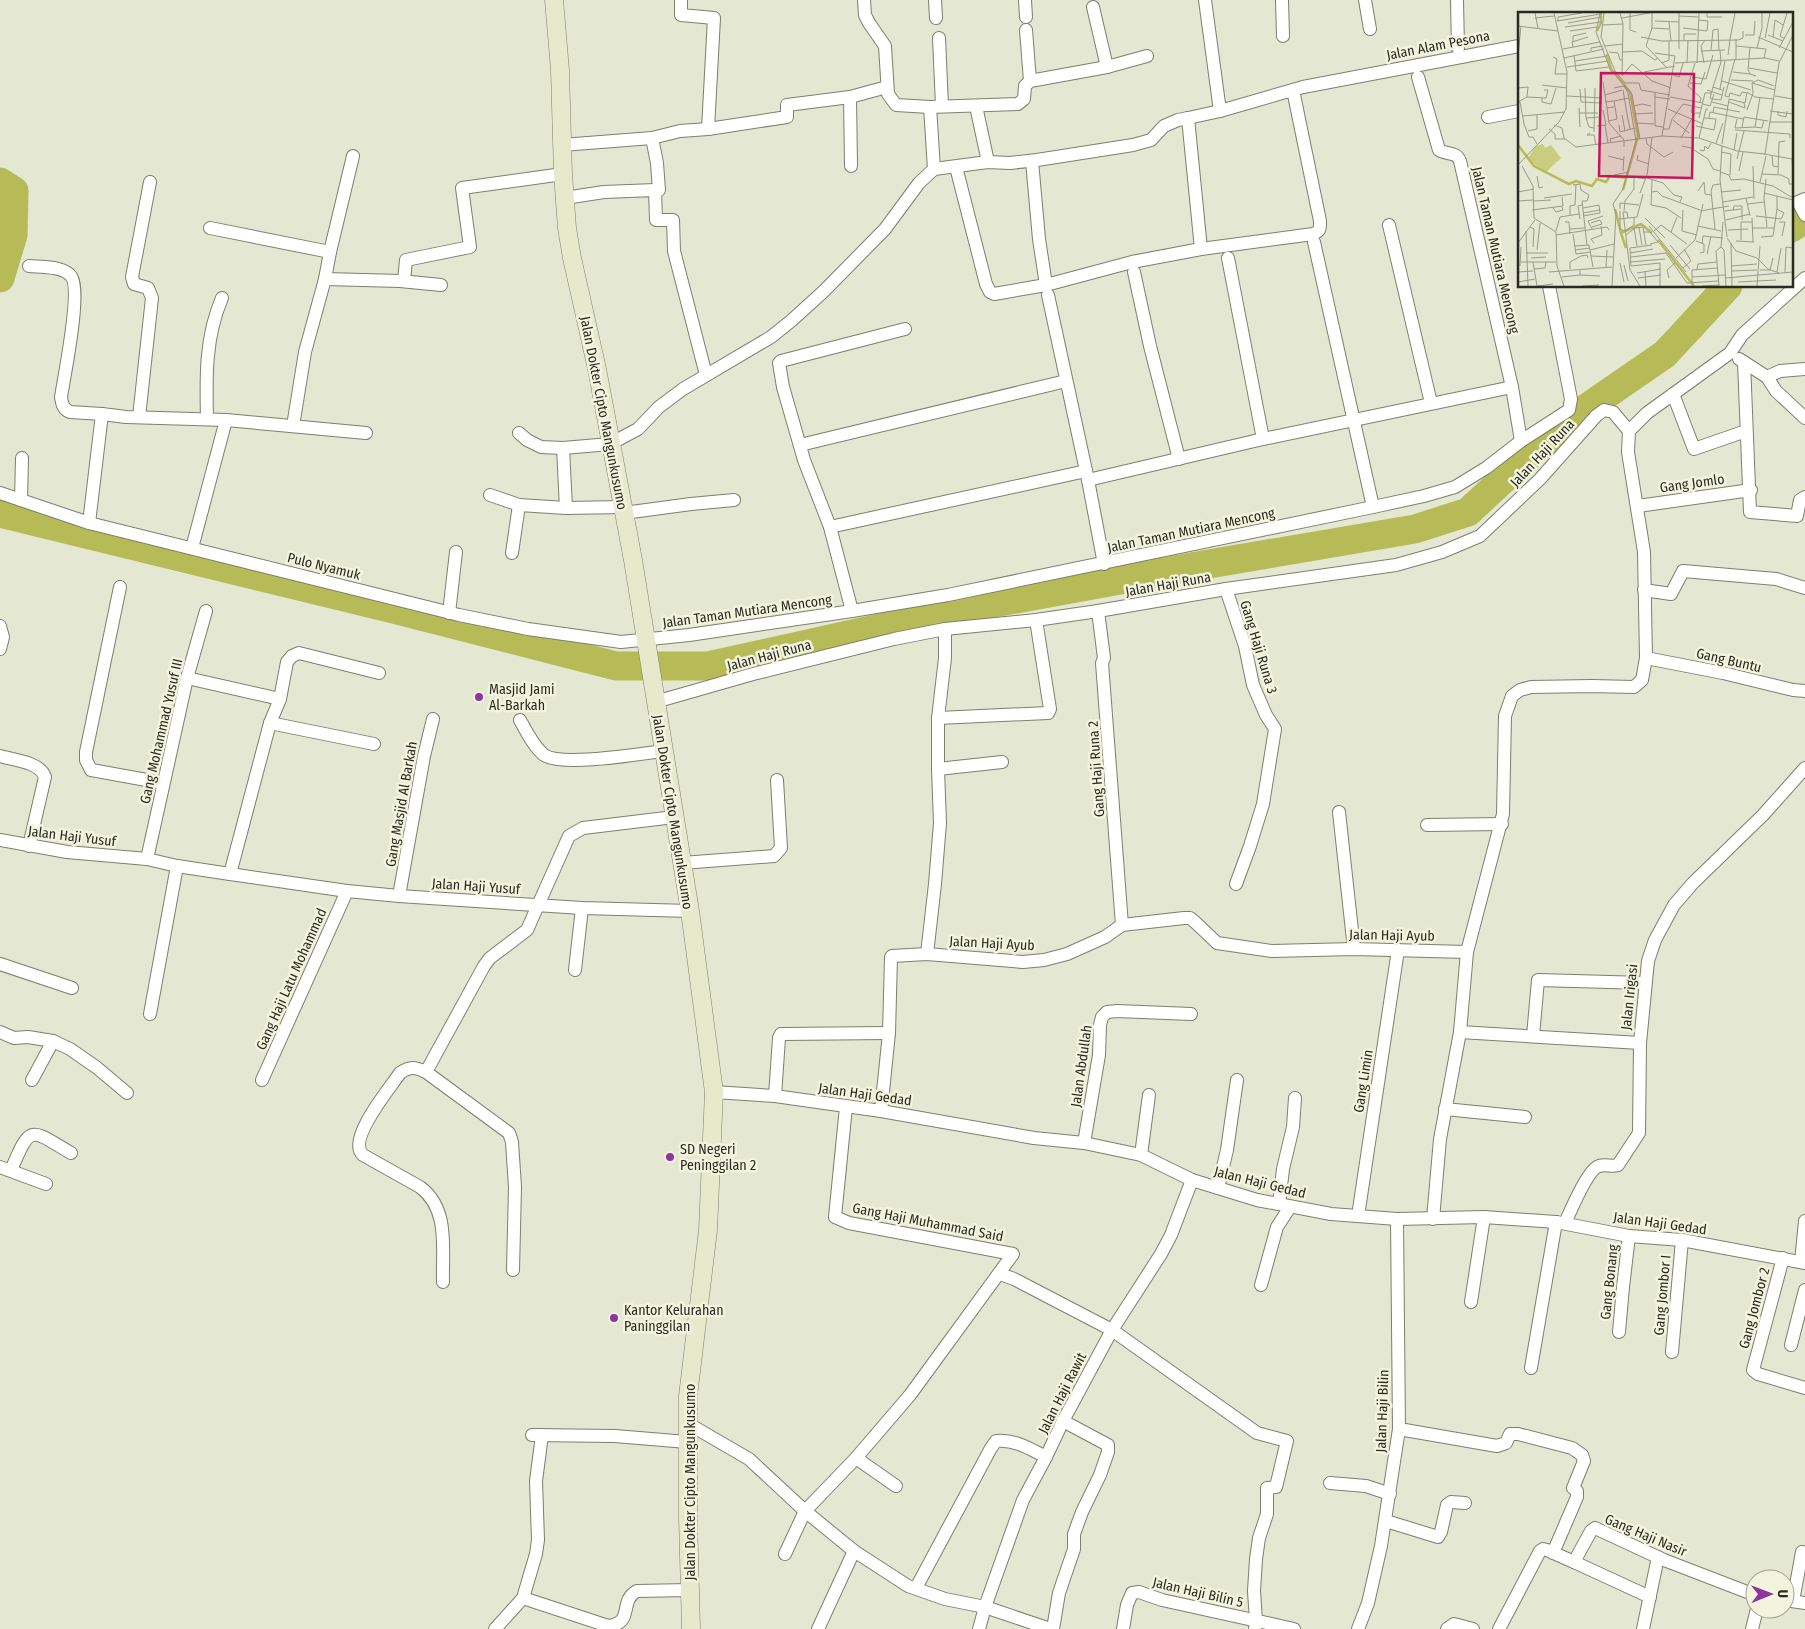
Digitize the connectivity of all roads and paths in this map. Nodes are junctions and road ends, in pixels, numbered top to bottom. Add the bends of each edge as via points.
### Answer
1 (554, 0) edge
2 (681, 0) edge
3 (864, 0) edge
4 (935, 0) edge
5 (1025, 0) edge
6 (1205, 0) edge
7 (1282, 0) edge
8 (1366, 0) edge
9 (1457, 0) edge
10 (1092, 7) dead end
11 (936, 18) dead end
12 (1370, 29) dead end
13 (1283, 36) dead end
14 (939, 38) dead end
15 (1518, 46) edge
16 (1458, 48) dead end
17 (1147, 56) dead end
18 (1107, 67) junction
19 (1418, 77) dead end
20 (1030, 81) junction
21 (887, 87) junction
22 (1293, 90) junction
23 (850, 97) junction
24 (976, 106) junction
25 (936, 107) junction
26 (1220, 111) junction
27 (1518, 111) edge
28 (1488, 117) dead end
29 (1188, 118) junction
30 (708, 129) junction
31 (652, 138) junction
32 (562, 145) junction
33 (353, 156) dead end
34 (1032, 161) junction
35 (988, 162) junction
36 (851, 166) dead end
37 (956, 167) junction
38 (934, 169) junction
39 (562, 174) junction
40 (150, 182) dead end
41 (654, 190) junction
42 (565, 198) junction
43 (1389, 225) dead end
44 (210, 228) dead end
45 (1314, 242) dead end
46 (1201, 249) junction
47 (330, 252) junction
48 (1228, 258) dead end
49 (29, 266) dead end
50 (1134, 272) dead end
51 (1805, 278) edge
52 (325, 279) junction
53 (404, 281) junction
54 (441, 285) dead end
55 (1549, 288) edge
56 (1047, 290) junction
57 (222, 298) dead end
58 (905, 328) dead end
59 (1730, 353) junction
60 (1744, 362) junction
61 (1805, 369) edge
62 (706, 375) junction
63 (1767, 377) junction
64 (1066, 381) junction
65 (1512, 387) junction
66 (1673, 394) junction
67 (1431, 403) junction
68 (102, 414) junction
69 (139, 418) junction
70 (1805, 418) edge
71 (207, 419) junction
72 (226, 420) junction
73 (1354, 421) junction
74 (294, 426) junction
75 (1629, 431) junction
76 (1746, 431) junction
77 (366, 433) dead end
78 (519, 433) dead end
79 (1263, 439) junction
80 (1522, 441) junction
81 (610, 444) junction
82 (800, 445) junction
83 (563, 448) junction
84 (22, 458) dead end
85 (1179, 460) junction
86 (1087, 476) junction
87 (1749, 490) junction
88 (0, 493) edge
89 (490, 495) dead end
90 (1805, 497) edge
91 (19, 499) junction
92 (734, 500) dead end
93 (519, 505) junction
94 (1638, 506) junction
95 (1373, 507) junction
96 (566, 508) junction
97 (623, 510) junction
98 (89, 523) junction
99 (830, 527) junction
100 (192, 548) junction
101 (456, 552) dead end
102 (512, 553) dead end
103 (1104, 564) junction
104 (120, 587) dead end
105 (1805, 588) edge
106 (1226, 589) junction
107 (1644, 590) junction
108 (852, 611) junction
109 (1098, 611) junction
110 (206, 612) dead end
111 (449, 612) junction
112 (1036, 620) junction
113 (0, 626) edge
114 (945, 629) junction
115 (647, 648) junction
116 (0, 649) edge
117 (1646, 658) junction
118 (379, 673) dead end
119 (187, 678) junction
120 (1805, 691) edge
121 (280, 699) junction
122 (655, 702) junction
123 (938, 718) junction
124 (433, 719) dead end
125 (520, 720) dead end
126 (270, 723) junction
127 (374, 744) dead end
128 (663, 751) junction
129 (0, 756) edge
130 (1002, 762) dead end
131 (1805, 768) edge
132 (938, 769) junction
133 (778, 780) dead end
134 (163, 783) junction
135 (1339, 812) dead end
136 (674, 817) junction
137 (1502, 824) junction
138 (1427, 825) dead end
139 (0, 840) edge
140 (29, 846) junction
141 (147, 859) junction
142 (682, 863) junction
143 (176, 870) junction
144 (230, 874) junction
145 (1236, 884) dead end
146 (347, 891) junction
147 (400, 896) junction
148 (537, 907) junction
149 (582, 908) junction
150 (690, 911) junction
151 (1122, 925) junction
152 (1354, 949) junction
153 (1398, 950) junction
154 (1467, 952) junction
155 (927, 954) junction
156 (0, 964) edge
157 (575, 970) dead end
158 (1645, 983) junction
159 (72, 988) dead end
160 (150, 1014) dead end
161 (1191, 1014) dead end
162 (0, 1032) edge
163 (1460, 1032) junction
164 (889, 1033) junction
165 (1533, 1036) junction
166 (53, 1041) junction
167 (1640, 1043) junction
168 (426, 1072) junction
169 (32, 1080) dead end
170 (262, 1080) dead end
171 (1237, 1080) dead end
172 (127, 1092) dead end
173 (714, 1092) junction
174 (1149, 1095) dead end
175 (775, 1096) junction
176 (1295, 1098) dead end
177 (846, 1106) junction
178 (1445, 1109) junction
179 (881, 1111) junction
180 (1525, 1117) dead end
181 (1084, 1144) junction
182 (71, 1153) dead end
183 (1141, 1155) junction
184 (6, 1169) edge
185 (1192, 1180) junction
186 (46, 1184) dead end
187 (1218, 1188) junction
188 (1284, 1206) junction
189 (1358, 1216) junction
190 (1484, 1217) junction
191 (1397, 1219) junction
192 (1433, 1219) junction
193 (1805, 1221) edge
194 (1561, 1223) junction
195 (1629, 1236) junction
196 (1682, 1240) junction
197 (1783, 1258) junction
198 (1803, 1262) edge
199 (513, 1270) dead end
200 (1000, 1274) junction
201 (442, 1282) dead end
202 (1261, 1285) dead end
203 (1805, 1290) edge
204 (1470, 1302) dead end
205 (1112, 1330) junction
206 (1619, 1332) dead end
207 (1791, 1345) dead end
208 (1672, 1352) dead end
209 (1531, 1368) dead end
210 (1805, 1388) edge
211 (1063, 1422) junction
212 (687, 1423) junction
213 (1399, 1429) junction
214 (687, 1442) junction
215 (1046, 1457) junction
216 (856, 1458) junction
217 (1330, 1482) dead end
218 (896, 1486) dead end
219 (1390, 1494) junction
220 (1465, 1503) dead end
221 (805, 1511) junction
222 (1386, 1521) junction
223 (854, 1551) junction
224 (1802, 1552) dead end
225 (1553, 1553) junction
226 (785, 1554) dead end
227 (1658, 1558) junction
228 (1574, 1562) junction
229 (916, 1588) junction
230 (690, 1590) junction
231 (1745, 1591) edge
232 (1795, 1595) edge
233 (1650, 1597) junction
234 (523, 1598) junction
235 (984, 1607) junction
236 (1256, 1625) edge
237 (495, 1629) edge
238 (691, 1629) edge
239 (818, 1629) edge
240 (979, 1629) edge
241 (1052, 1629) edge
242 (1123, 1629) edge
243 (1294, 1629) edge
244 (1358, 1629) edge
245 (1447, 1629) edge
246 (1473, 1629) edge
247 (1499, 1629) edge
248 (1643, 1629) edge

1 - 32 main road, Jalan Dokter Cipto Mangunkusumo
2 - 30 street via 681,15 714,18
3 - 21 street via 865,15 885,46
4 - 11 street
5 - 20 street
6 - 26 street
7 - 13 street
8 - 12 street
9 - 16 street
10 - 18 street
14 - 25 street
15 - 22 street, Jalan Alam Pesona
17 - 18 street
18 - 20 street
19 - 65 street, Jalan Taman Mutiara Mencong via 1439,150 1455,154 1460,160
20 - 24 street via 1025,86 1024,99 1018,104
21 - 23 street
21 - 25 street via 896,105
22 - 26 street, Jalan Alam Pesona
22 - 46 street via 1320,230 1288,239
23 - 30 street via 787,105 787,117
23 - 36 street
24 - 25 street
24 - 35 street
25 - 38 street
26 - 29 street, Jalan Alam Pesona
27 - 28 street
29 - 34 street, Jalan Alam Pesona via 1164,126 1151,140 1133,145
29 - 46 street
30 - 31 street
31 - 32 street
31 - 41 street via 659,190
32 - 39 main road, Jalan Dokter Cipto Mangunkusumo
33 - 47 street
34 - 35 street, Jalan Alam Pesona
34 - 56 street, Jalan Taman Mutiara Mencong
35 - 37 street, Jalan Alam Pesona
37 - 38 street, Jalan Alam Pesona
37 - 56 street via 990,292
38 - 62 street via 919,183 885,229 791,321 771,337
39 - 42 main road, Jalan Dokter Cipto Mangunkusumo
39 - 53 street via 462,188 470,247 406,260
40 - 69 street via 132,276 134,284 148,288 152,298
41 - 42 street
41 - 62 street via 656,220 672,220 674,251
42 - 81 main road, Jalan Dokter Cipto Mangunkusumo via 572,258
43 - 67 street
44 - 47 street
45 - 73 street
46 - 56 street via 1132,262
47 - 52 street
48 - 79 street
49 - 68 street via 64,271 73,280 75,305 62,405 70,412
50 - 85 street
51 - 59 street via 1742,335
52 - 53 street
52 - 74 street via 305,352
53 - 54 street
55 - 80 street, Jalan Taman Mutiara Mencong via 1571,405
56 - 64 street, Jalan Taman Mutiara Mencong
57 - 71 street via 214,315 206,368
58 - 82 street, Jalan Taman Mutiara Mencong via 779,362
59 - 60 street
59 - 66 street
60 - 63 street
60 - 76 street
61 - 63 street via 1780,371
62 - 81 street via 659,406 638,430
63 - 70 street via 1776,391
64 - 82 street
64 - 86 street, Jalan Taman Mutiara Mencong
65 - 67 street
65 - 80 street, Jalan Taman Mutiara Mencong
66 - 75 street
66 - 76 street via 1694,449
67 - 73 street
68 - 69 street
68 - 98 street
69 - 71 street
71 - 72 street
72 - 74 street
72 - 100 street
73 - 79 street
73 - 95 street
74 - 77 street
75 - 94 street via 1628,452
75 - 106 street, Jalan Haji Runa via 1613,412 1604,410 1540,479 1480,536 1442,552 1396,565
76 - 87 street
78 - 83 street via 541,447
79 - 85 street
80 - 95 street, Jalan Taman Mutiara Mencong via 1455,487
81 - 83 street
81 - 97 main road, Jalan Dokter Cipto Mangunkusumo
82 - 99 street, Jalan Taman Mutiara Mencong
83 - 96 street
84 - 91 street
85 - 86 street
86 - 99 street
86 - 103 street, Jalan Taman Mutiara Mencong
87 - 90 street via 1750,512 1797,516 1800,500
87 - 94 street, Gang Jomlo
88 - 91 street, Pulo Nyamuk
89 - 93 street
91 - 98 street, Pulo Nyamuk
92 - 97 street
93 - 96 street
93 - 102 street
94 - 107 street via 1644,552
95 - 103 street, Jalan Taman Mutiara Mencong
96 - 97 street
97 - 115 main road, Jalan Dokter Cipto Mangunkusumo
98 - 100 street, Pulo Nyamuk
99 - 108 street, Jalan Taman Mutiara Mencong
100 - 111 street, Pulo Nyamuk
101 - 111 street
103 - 108 street, Jalan Taman Mutiara Mencong
104 - 134 street via 86,760 91,770
105 - 107 street via 1776,579 1683,570 1672,594
106 - 109 street, Jalan Haji Runa
106 - 145 street, Gang Haji Runa 3 via 1245,646 1253,685 1275,729 1262,804
107 - 117 street
108 - 115 street, Jalan Taman Mutiara Mencong
109 - 112 street, Jalan Haji Runa
109 - 151 street, Gang Haji Runa 2
110 - 119 street, Gang Mohammad Yusuf III
111 - 115 street, Pulo Nyamuk via 528,629
112 - 114 street, Jalan Haji Runa
112 - 123 street via 1049,712
113 - 116 street via 3,637
114 - 122 street, Jalan Haji Runa via 762,672
114 - 123 street
115 - 122 main road, Jalan Dokter Cipto Mangunkusumo
117 - 120 street, Gang Buntu
117 - 137 street via 1642,680 1634,687 1530,687 1512,696 1504,716
118 - 121 street via 295,653 287,662
119 - 121 street
119 - 134 street, Gang Mohammad Yusuf III
121 - 126 street
122 - 128 main road, Jalan Dokter Cipto Mangunkusumo
123 - 132 street
124 - 147 street, Gang Masjid Al Barkah
125 - 128 street via 544,755 562,760
126 - 127 street
126 - 144 street
128 - 136 main road, Jalan Dokter Cipto Mangunkusumo
129 - 140 street via 34,766 45,777
130 - 132 street
131 - 158 street, Jalan Irigasi via 1674,905 1655,940
132 - 155 street via 940,823
133 - 142 street via 781,848 774,856
134 - 141 street, Gang Mohammad Yusuf III
135 - 152 street
136 - 142 main road, Jalan Dokter Cipto Mangunkusumo
136 - 148 street, Jalan Haji Yusuf via 573,832 564,844
137 - 138 street
137 - 154 street
139 - 140 street, Jalan Haji Yusuf
140 - 141 street, Jalan Haji Yusuf
141 - 143 street, Jalan Haji Yusuf
142 - 150 main road, Jalan Dokter Cipto Mangunkusumo
143 - 144 street, Jalan Haji Yusuf
143 - 160 street
144 - 146 street, Jalan Haji Yusuf
146 - 147 street, Jalan Haji Yusuf
146 - 170 street, Gang Haji Latu Mohammad
147 - 148 street, Jalan Haji Yusuf
148 - 149 street
148 - 168 street via 523,935 490,958 484,966
149 - 150 street
149 - 157 street
150 - 173 main road, Jalan Dokter Cipto Mangunkusumo
151 - 152 street, Jalan Haji Ayub via 1190,918 1221,944 1272,951
151 - 155 street, Jalan Haji Ayub via 1105,937 1067,954 1044,960 1023,962
152 - 153 street, Jalan Haji Ayub
153 - 154 street, Jalan Haji Ayub
153 - 189 street, Gang Limin
154 - 163 street
155 - 164 street, Jalan Haji Ayub via 890,958
156 - 159 street
158 - 165 street via 1538,980
158 - 167 street, Jalan Irigasi
161 - 181 street, Jalan Abdullah via 1126,1011 1108,1012 1102,1018
162 - 166 street via 14,1038
163 - 165 street
163 - 178 street
164 - 175 street via 781,1034
164 - 179 street, Jalan Haji Ayub
165 - 167 street
166 - 169 street
166 - 172 street via 70,1049
167 - 194 street, Jalan Irigasi via 1639,1134 1621,1163 1593,1170
168 - 199 street via 509,1133 514,1187
168 - 201 street via 410,1067 400,1073 361,1131 358,1146 360,1153 428,1193 438,1208
171 - 187 street
173 - 175 street, Jalan Haji Gedad
173 - 212 main road, Jalan Dokter Cipto Mangunkusumo via 710,1210 690,1369
174 - 183 street
175 - 177 street, Jalan Haji Gedad
176 - 188 street via 1293,1126 1283,1169
177 - 179 street, Jalan Haji Gedad
177 - 200 street, Gang Haji Muhammad Said via 835,1217 848,1223 1013,1254
178 - 180 street
178 - 192 street
179 - 181 street, Jalan Haji Gedad
181 - 183 street, Jalan Haji Gedad
182 - 184 street via 39,1134 31,1134 24,1139
183 - 185 street, Jalan Haji Gedad
184 - 186 street
185 - 187 street, Jalan Haji Gedad
185 - 205 street, Jalan Haji Rawit via 1161,1254
187 - 188 street, Jalan Haji Gedad
188 - 189 street, Jalan Haji Gedad
188 - 202 street
189 - 191 street, Jalan Haji Gedad
190 - 192 street, Jalan Haji Gedad
190 - 194 street, Jalan Haji Gedad
190 - 204 street
191 - 192 street, Jalan Haji Gedad
191 - 213 street, Jalan Haji Bilin
193 - 198 street
194 - 195 street, Jalan Haji Gedad
194 - 209 street, Jalan Irigasi
195 - 196 street, Jalan Haji Gedad
195 - 206 street, Gang Bonang
196 - 197 street, Jalan Haji Gedad
196 - 208 street, Gang Jombor I
197 - 198 street, Jalan Haji Gedad
197 - 210 street, Gang Jombor 2 via 1753,1370
200 - 205 street
200 - 216 street via 910,1395
203 - 207 street
205 - 211 street, Jalan Haji Rawit
205 - 236 street via 1257,1433 1287,1441 1276,1487 1266,1488 1267,1514 1260,1538 1254,1591
211 - 215 street, Jalan Haji Rawit
211 - 241 street via 1101,1440 1108,1445 1108,1452 1074,1534 1074,1549 1059,1593
212 - 214 main road, Jalan Dokter Cipto Mangunkusumo
212 - 221 street via 749,1459
213 - 219 street, Jalan Haji Bilin
213 - 225 street via 1497,1446 1506,1443 1510,1434 1518,1434 1572,1448 1582,1455 1584,1461 1573,1488 1577,1496
214 - 230 main road, Jalan Dokter Cipto Mangunkusumo
214 - 234 street via 615,1436 537,1435 538,1540
215 - 229 street via 1020,1443 996,1442
215 - 235 street, Jalan Haji Rawit via 1023,1500
216 - 218 street
216 - 221 street
217 - 219 street via 1366,1486
219 - 222 street, Jalan Haji Bilin
220 - 222 street via 1451,1502 1447,1505 1438,1537
221 - 223 street
221 - 226 street
222 - 244 street, Jalan Haji Bilin via 1368,1602
223 - 229 street
223 - 239 street
224 - 232 street
225 - 228 street
225 - 247 street via 1544,1549 1540,1551
227 - 228 street, Gang Haji Nasir via 1595,1528 1590,1530
227 - 231 street, Gang Haji Nasir
227 - 233 street
228 - 233 street
229 - 235 street
230 - 234 street via 637,1591 629,1598 622,1621 608,1626
230 - 238 main road, Jalan Dokter Cipto Mangunkusumo
233 - 248 street
234 - 237 street
235 - 240 street, Jalan Haji Rawit
235 - 241 street
236 - 242 street, Jalan Haji Bilin 5 via 1138,1592 1132,1593 1127,1605
236 - 243 street, Jalan Haji Bilin 5
245 - 246 street via 1454,1624

